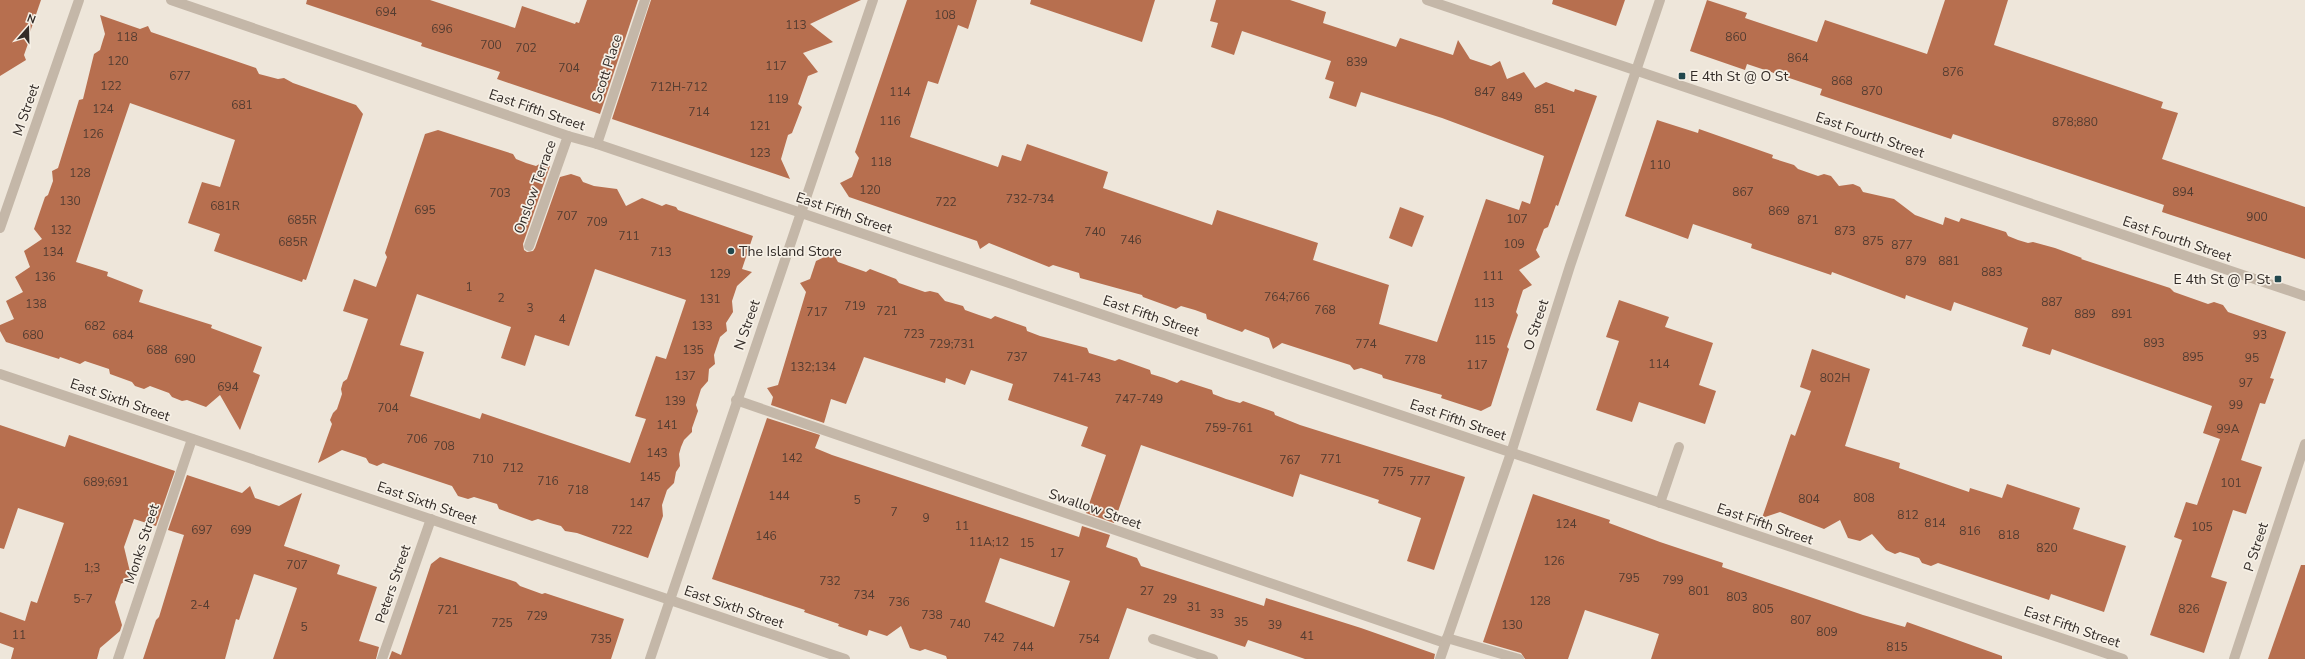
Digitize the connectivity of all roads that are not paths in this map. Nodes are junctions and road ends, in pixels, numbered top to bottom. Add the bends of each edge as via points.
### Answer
1 (79, 0) edge
2 (171, 0) edge
3 (645, 0) edge
4 (873, 0) edge
5 (1427, 0) edge
6 (1660, 0) edge
7 (1636, 71) junction
8 (568, 136) junction
9 (597, 144) junction
10 (801, 213) junction
11 (0, 226) edge
12 (529, 246) dead end
13 (2305, 296) edge
14 (0, 374) edge
15 (736, 400) junction
16 (192, 439) junction
17 (2305, 444) edge
18 (1679, 447) dead end
19 (1511, 452) junction
20 (1660, 503) junction
21 (431, 519) junction
22 (670, 600) junction
23 (1153, 639) dead end
24 (1446, 640) junction
25 (118, 659) edge
26 (382, 659) edge
27 (650, 659) edge
28 (845, 659) edge
29 (1213, 659) edge
30 (1440, 659) edge
31 (1519, 659) edge
32 (2123, 659) edge
33 (2234, 659) edge

1 - 11 street, M Street
2 - 8 street, East Fifth Street
3 - 9 street, Scott Place
4 - 10 street, N Street
5 - 7 street, East Fourth Street
6 - 7 street, O Street
7 - 13 street, East Fourth Street
7 - 19 street, O Street
8 - 9 street, East Fifth Street
8 - 12 street, Onslow Terrace
9 - 10 street, East Fifth Street
10 - 15 street, N Street
10 - 19 street, East Fifth Street
14 - 16 street, East Sixth Street
15 - 22 street, N Street
15 - 24 street, Swallow Street
16 - 21 street, East Sixth Street
16 - 25 street, Monks Street
17 - 33 street, P Street
18 - 20 street
19 - 20 street, East Fifth Street
19 - 24 street, O Street
20 - 32 street, East Fifth Street
21 - 22 street, East Sixth Street
21 - 26 street, Peters Street
22 - 27 street, N Street
22 - 28 street, East Sixth Street
23 - 29 street
24 - 30 street, O Street
24 - 31 street, Swallow Street

